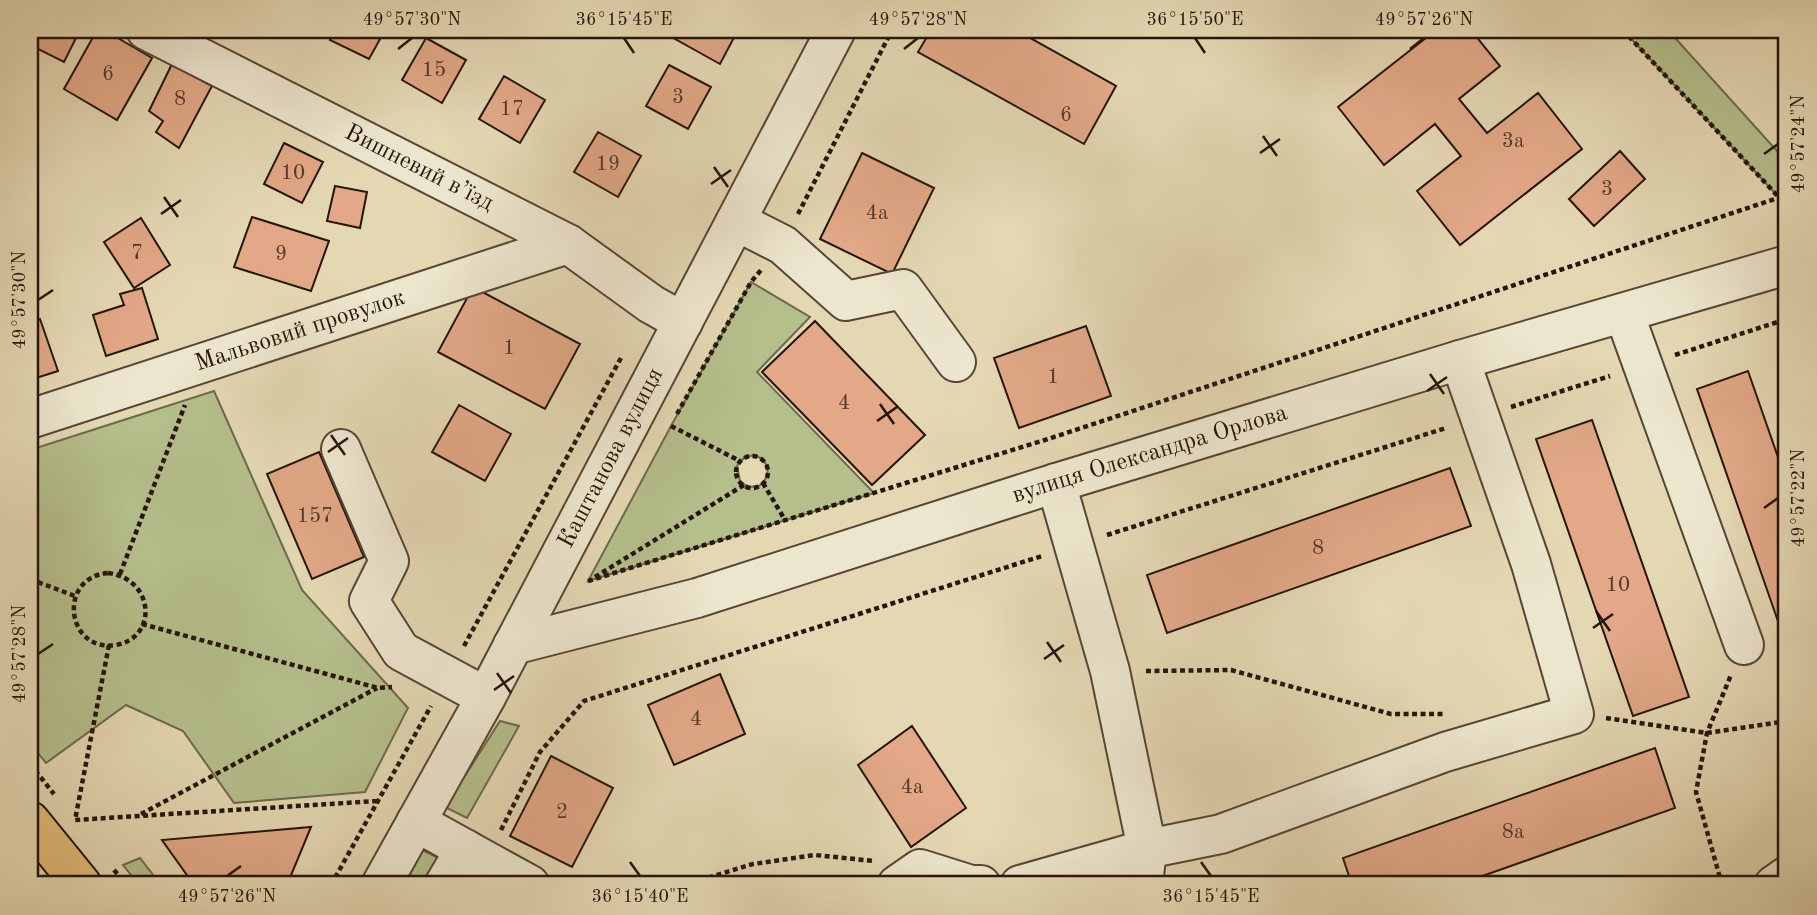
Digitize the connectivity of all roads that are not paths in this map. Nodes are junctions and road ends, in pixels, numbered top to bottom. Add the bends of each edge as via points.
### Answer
1 (146, 30) edge
2 (836, 30) edge
3 (736, 221) junction
4 (568, 244) junction
5 (1787, 265) edge
6 (1624, 313) junction
7 (683, 322) junction
8 (1460, 360) junction
9 (956, 362) dead end
10 (30, 419) edge
11 (341, 449) dead end
12 (1056, 483) junction
13 (513, 645) junction
14 (1744, 645) road end
15 (486, 697) junction
16 (30, 821) edge
17 (416, 822) junction
18 (465, 849) junction
19 (1145, 867) edge
20 (909, 877) edge
21 (82, 885) edge
22 (381, 885) edge
23 (444, 885) edge
24 (530, 885) edge
25 (981, 885) edge
26 (1020, 885) edge

1 - 4 street, Вишневий в’їзд
2 - 3 street, Каштанова вулиця
3 - 7 street, Каштанова вулиця
3 - 9 street via 783,245 846,301 903,289
4 - 7 street, Вишневий в’їзд
4 - 10 street, Мальвовий провулок
5 - 6 street, вулиця Олександра Орлова
6 - 8 street, вулиця Олександра Орлова
6 - 14 street
7 - 13 street, Каштанова вулиця
8 - 12 street, вулиця Олександра Орлова
8 - 19 street via 1531,564 1574,714 1445,752 1221,834
11 - 15 street via 389,561 369,601 401,651
12 - 13 street, вулиця Олександра Орлова via 697,598
12 - 19 street via 1110,671
13 - 15 street, Каштанова вулиця
15 - 17 street, Каштанова вулиця
16 - 21 main road
17 - 18 street
17 - 22 street, Каштанова вулиця
18 - 23 street
18 - 24 street
19 - 26 street
20 - 25 street

